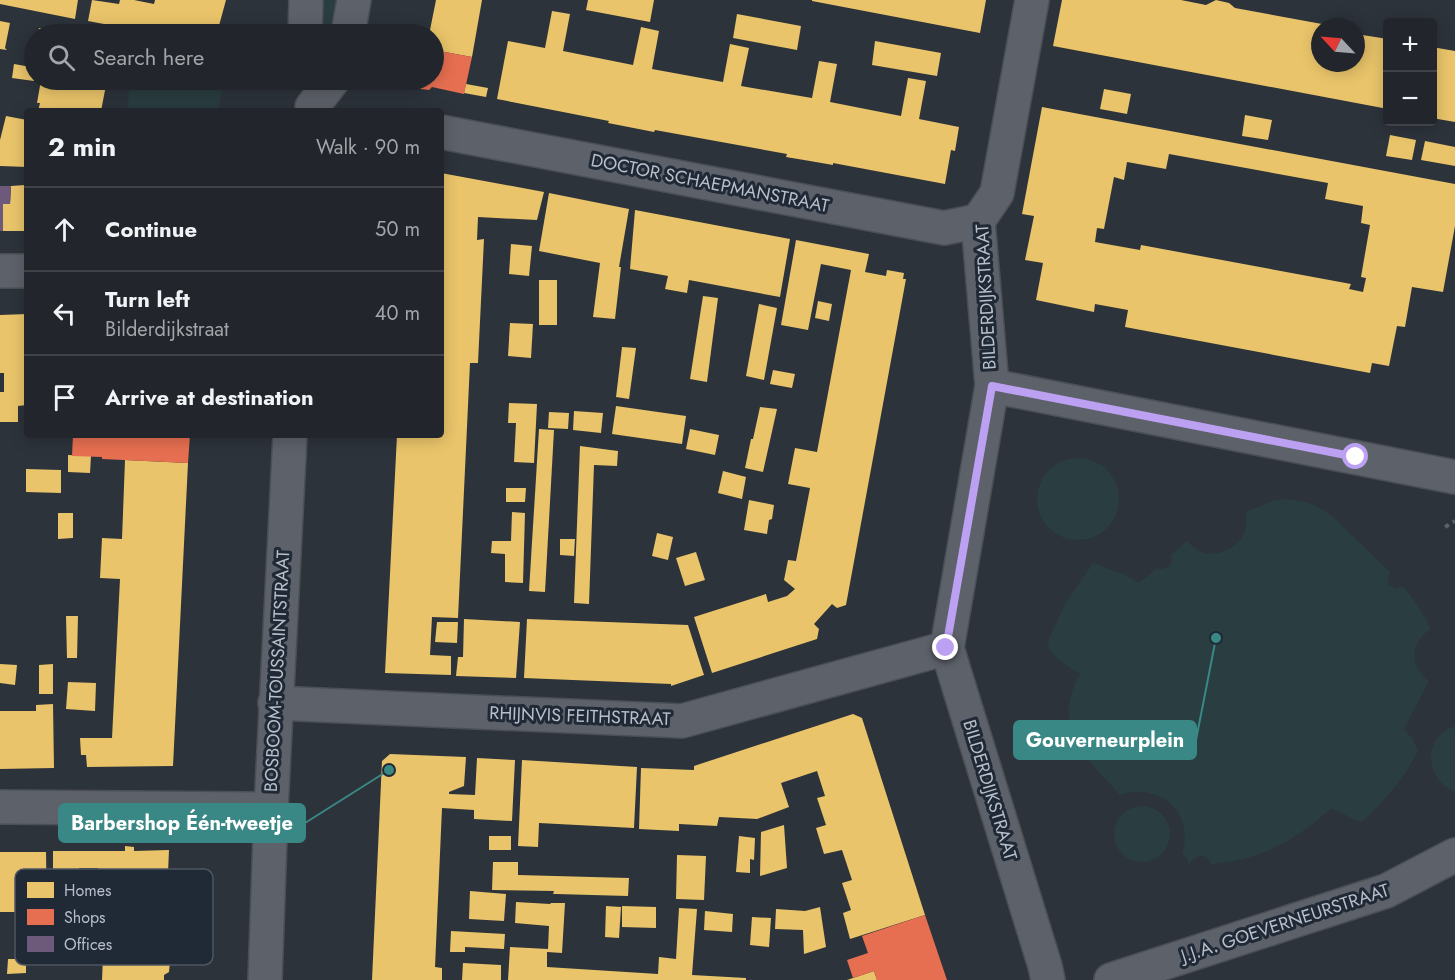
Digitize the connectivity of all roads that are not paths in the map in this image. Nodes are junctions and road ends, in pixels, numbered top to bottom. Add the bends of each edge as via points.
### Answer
1 (306, 0) edge
2 (354, 0) edge
3 (1032, 0) edge
4 (305, 24) edge
5 (350, 24) edge
6 (325, 90) edge
7 (316, 102) edge
8 (444, 133) edge
9 (978, 221) junction
10 (0, 271) edge
11 (24, 271) edge
12 (992, 386) junction
13 (290, 438) edge
14 (1455, 477) edge
15 (946, 648) junction
16 (276, 703) junction
17 (0, 807) edge
18 (271, 809) junction
19 (1455, 855) edge
20 (265, 980) edge
21 (1048, 980) edge
22 (1112, 980) edge

1 - 4 street
2 - 5 street
3 - 9 street, BILDERDIJKSTRAAT via 997,193
6 - 7 street
8 - 9 street, DOCTOR SCHAEPMANSTRAAT via 944,228
9 - 12 street, BILDERDIJKSTRAAT
10 - 11 street
12 - 14 street
12 - 15 street, BILDERDIJKSTRAAT
13 - 16 street, BOSBOOM-TOUSSAINTSTRAAT
15 - 16 street, RHIJNVIS FEITHSTRAAT via 682,721
15 - 21 street, BILDERDIJKSTRAAT
16 - 18 street, BOSBOOM-TOUSSAINTSTRAAT
17 - 18 street
18 - 20 street, BOSBOOM-TOUSSAINTSTRAAT
19 - 22 street, J.J.A. GOEVERNEURSTRAAT via 1386,891

